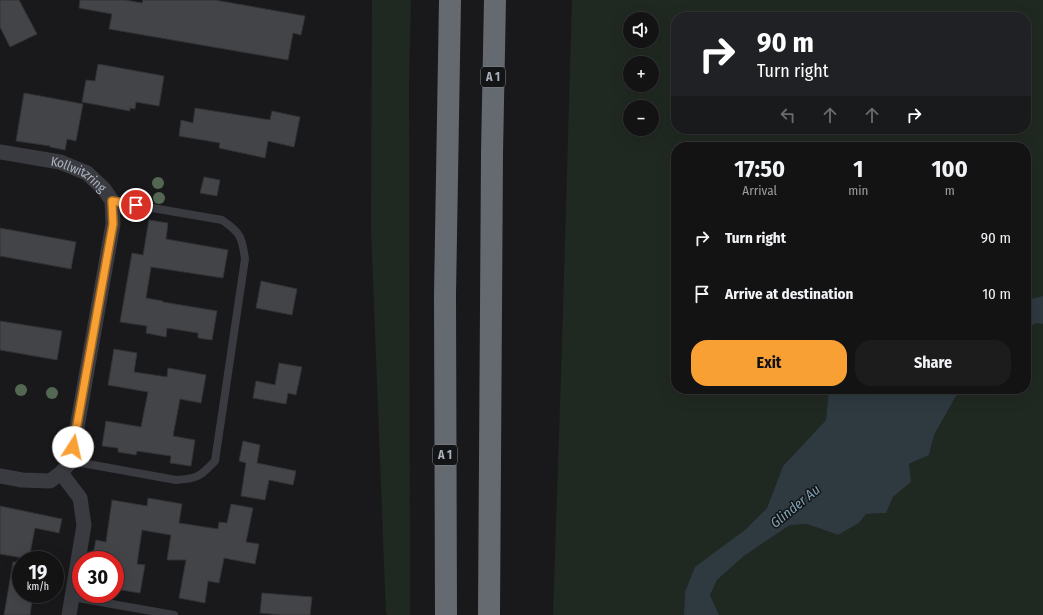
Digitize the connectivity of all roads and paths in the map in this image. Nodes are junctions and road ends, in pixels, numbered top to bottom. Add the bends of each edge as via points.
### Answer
1 (450, 0) edge
2 (496, 0) edge
3 (0, 152) edge
4 (112, 201) junction
5 (71, 461) junction
6 (61, 473) junction
7 (0, 476) edge
8 (80, 551) edge
9 (72, 597) edge
10 (106, 603) edge
11 (68, 615) edge
12 (174, 615) edge
13 (446, 615) edge
14 (489, 615) edge

1 - 13 highway, A 1 via 445,295
2 - 14 highway, A 1 via 492,153
3 - 4 street, Kollwitzring via 60,162 86,173 104,189
4 - 5 street, Kollwitzring via 113,224
4 - 5 lane via 222,220 236,230 243,241 245,259 215,461 203,474 190,480 176,480
5 - 6 street, Kollwitzring
6 - 7 street, Kollwitzring via 50,481
6 - 8 street via 80,498 84,525
9 - 11 street
10 - 12 lane

